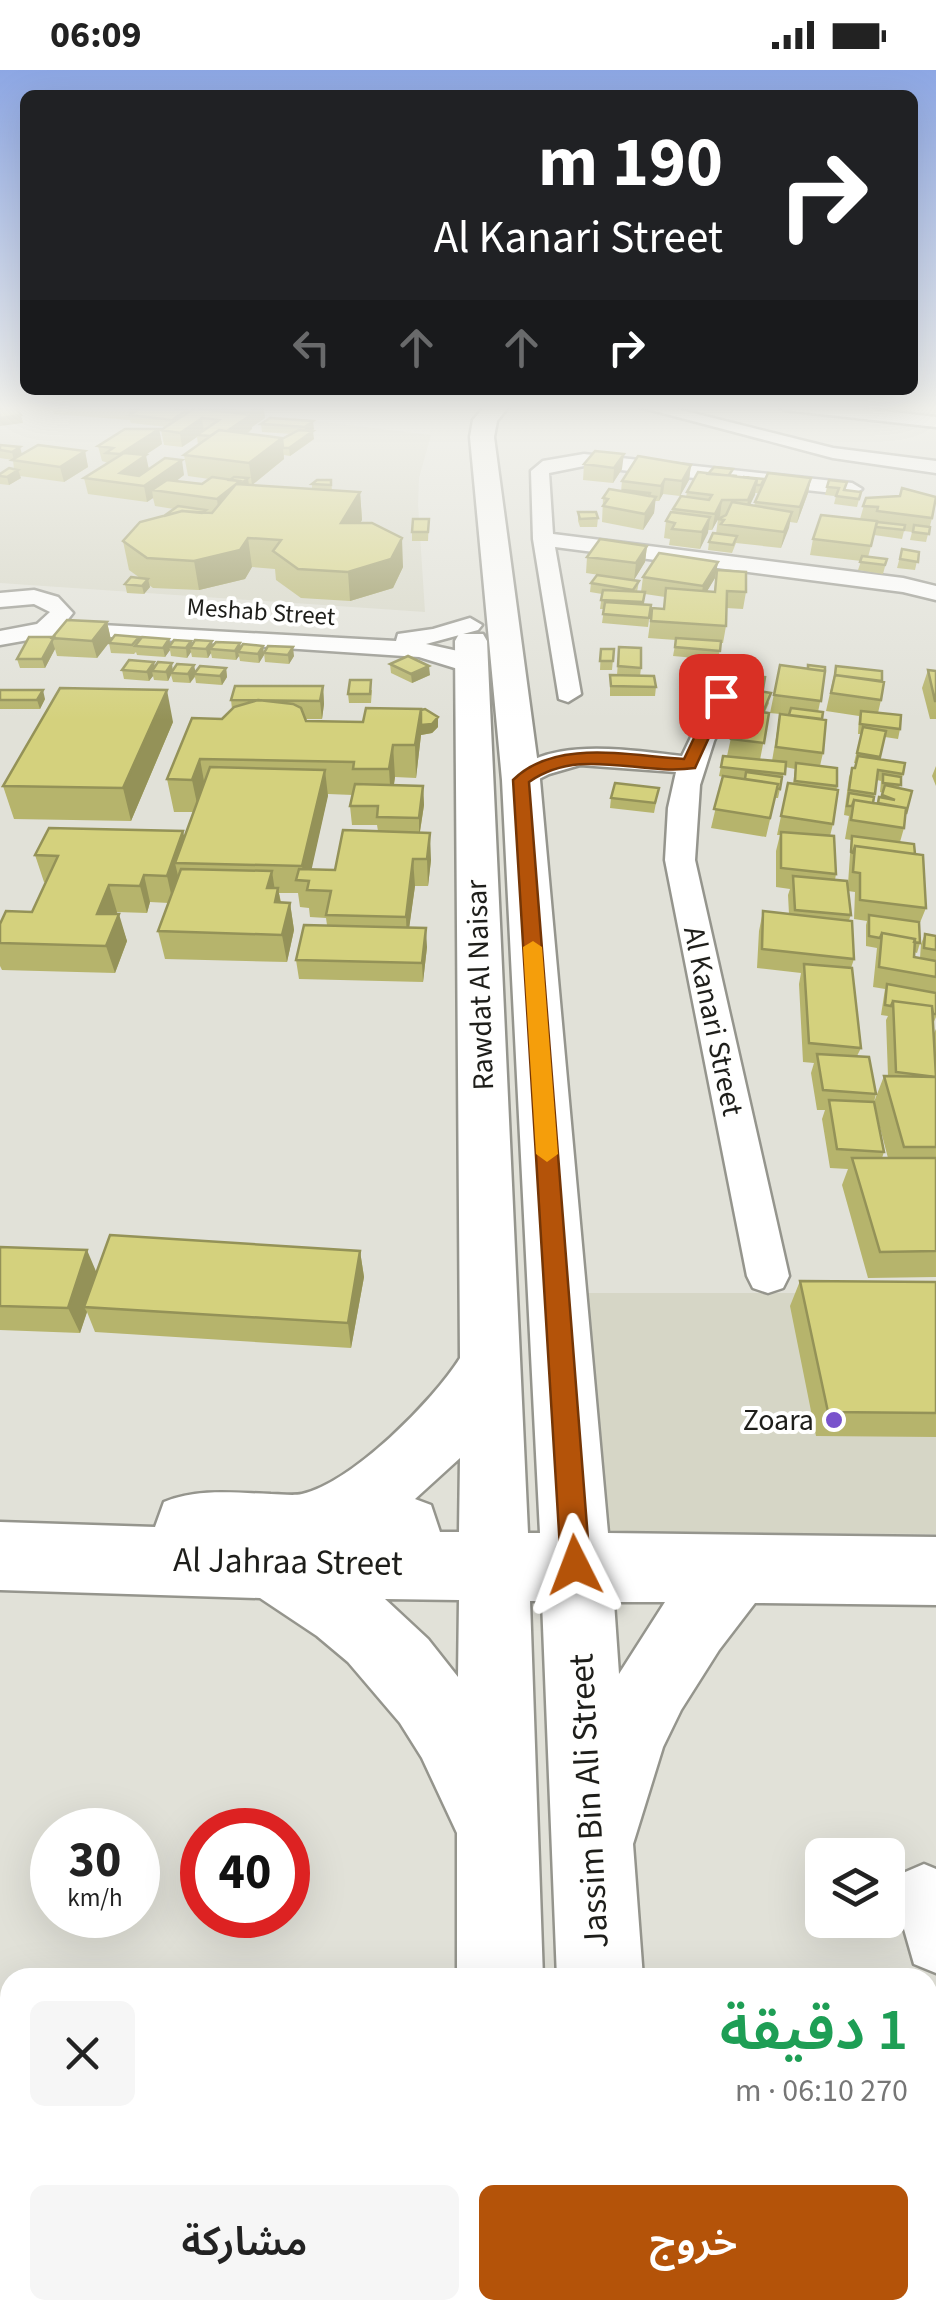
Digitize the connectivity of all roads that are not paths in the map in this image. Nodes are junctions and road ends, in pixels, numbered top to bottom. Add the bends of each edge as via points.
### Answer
1 (456, 510) edge
2 (490, 510) edge
3 (542, 510) edge
4 (543, 539) junction
5 (936, 581) edge
6 (936, 593) edge
7 (0, 600) edge
8 (470, 625) junction
9 (44, 626) junction
10 (0, 638) edge
11 (0, 657) edge
12 (472, 666) junction
13 (732, 674) dead end
14 (568, 694) dead end
15 (512, 722) junction
16 (591, 756) junction
17 (689, 764) junction
18 (521, 780) junction
19 (768, 1276) dead end
20 (490, 1363) junction
21 (0, 1525) edge
22 (288, 1544) junction
23 (493, 1549) junction
24 (574, 1549) junction
25 (0, 1556) edge
26 (739, 1568) junction
27 (936, 1570) edge
28 (498, 1836) junction
29 (593, 1869) junction
30 (500, 1968) edge
31 (599, 1968) edge

1 - 8 street, Rawdat Al Naisar
2 - 15 street, Rawdat Al Naisar
3 - 4 street
4 - 6 street
4 - 14 street
5 - 6 street
7 - 9 street via 56,603
8 - 9 street, Meshab Street via 390,639 125,621
8 - 12 street, Rawdat Al Naisar
9 - 10 street
9 - 11 street
9 - 12 street, Meshab Street via 419,650
12 - 20 street, Rawdat Al Naisar
13 - 17 street, Al Kanari Street
15 - 16 street
15 - 18 street, Rawdat Al Naisar
16 - 17 street
16 - 18 street via 550,764
17 - 19 street, Al Kanari Street via 679,837 682,877
18 - 24 street, Rawdat Al Naisar
20 - 22 street via 450,1426 422,1455
20 - 23 street, Rawdat Al Naisar
21 - 22 street, Al Jahraa Street
22 - 23 street, Al Jahraa Street
22 - 25 street, Al Jahraa Street
22 - 28 street via 316,1589 403,1663 456,1742
23 - 24 street, Al Jahraa Street
23 - 28 street
24 - 26 street, Al Jahraa Street
24 - 29 street, Jassim Bin Ali Street
26 - 27 street, Al Jahraa Street
26 - 29 street via 668,1658 638,1713 613,1777
28 - 30 street
29 - 31 street, Jassim Bin Ali Street

